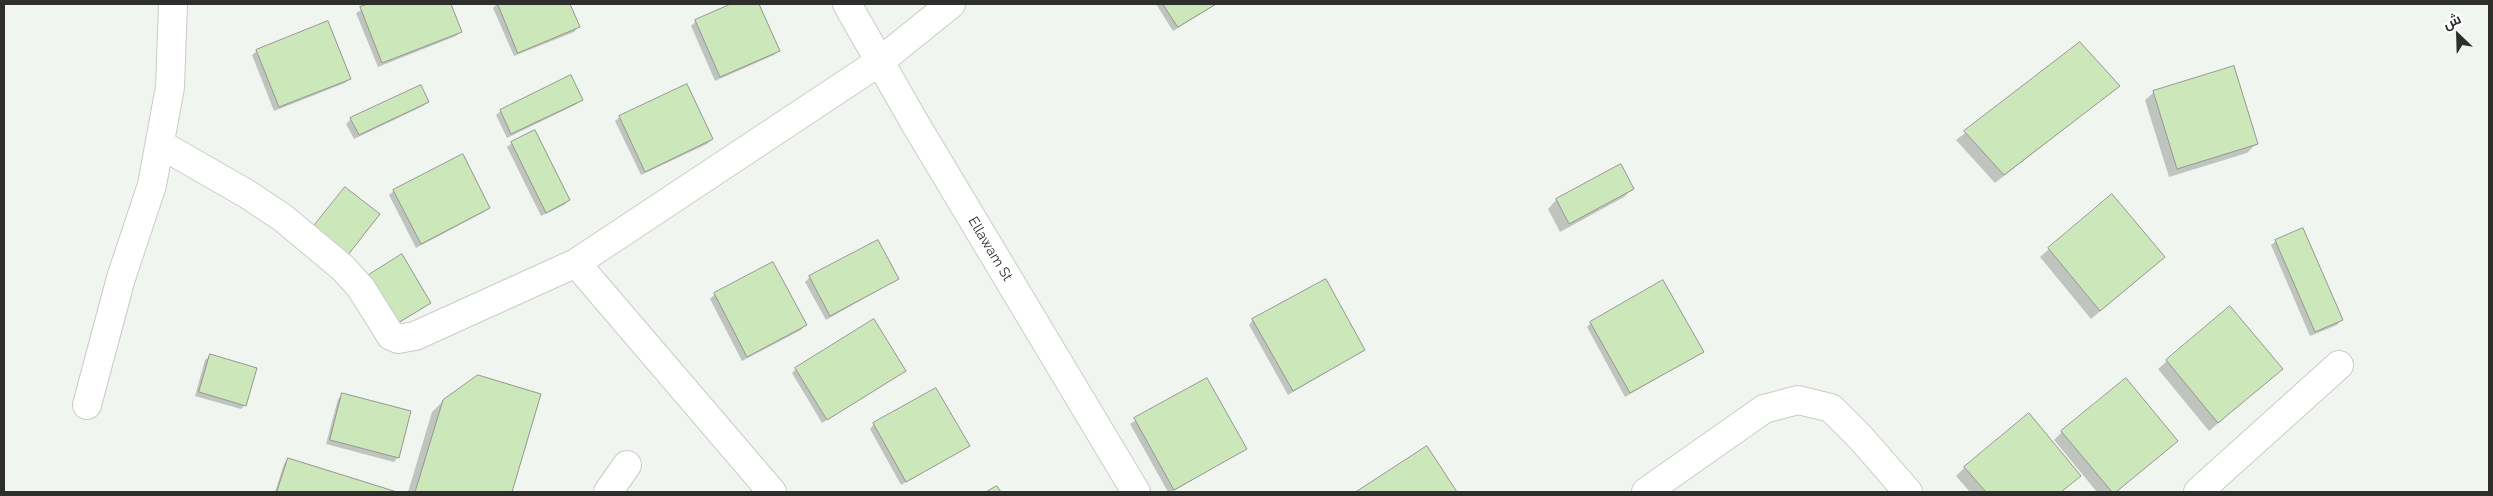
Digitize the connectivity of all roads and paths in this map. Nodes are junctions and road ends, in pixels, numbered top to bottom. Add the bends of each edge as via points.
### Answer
1 (173, 4) edge
2 (847, 4) edge
3 (951, 4) edge
4 (879, 62) junction
5 (160, 144) junction
6 (576, 263) junction
7 (2339, 365) dead end
8 (87, 405) dead end
9 (626, 465) dead end
10 (608, 492) edge
11 (772, 492) edge
12 (1136, 492) edge
13 (1646, 492) edge
14 (1908, 492) edge
15 (2198, 492) edge

1 - 5 street via 170,87
2 - 4 street, Ellawam St
3 - 4 street
4 - 6 street
4 - 12 street, Ellawam St
5 - 6 street via 283,218 343,268 361,288 391,336 398,339 415,336
5 - 8 street via 152,185 121,278
6 - 11 street
7 - 15 street
9 - 10 street
13 - 14 street via 1764,409 1798,400 1831,408

